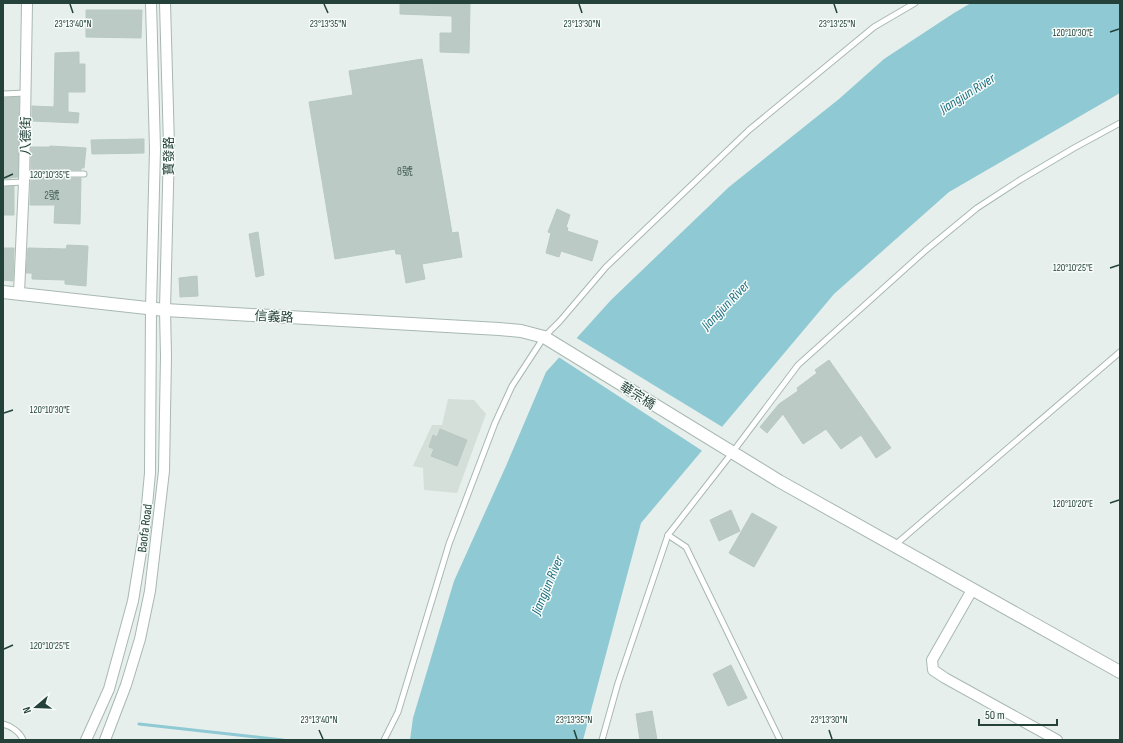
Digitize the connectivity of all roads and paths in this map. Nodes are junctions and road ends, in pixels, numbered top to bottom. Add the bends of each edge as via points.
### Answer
1 (27, 3) edge
2 (151, 3) edge
3 (165, 3) edge
4 (915, 3) edge
5 (26, 93) junction
6 (3, 94) edge
7 (1120, 124) edge
8 (84, 174) dead end
9 (24, 178) junction
10 (3, 183) edge
11 (3, 292) edge
12 (19, 293) junction
13 (151, 308) junction
14 (165, 310) junction
15 (544, 337) junction
16 (1120, 352) edge
17 (732, 453) junction
18 (668, 535) junction
19 (895, 545) junction
20 (972, 590) junction
21 (1120, 672) edge
22 (3, 724) edge
23 (23, 740) edge
24 (86, 740) edge
25 (105, 740) edge
26 (384, 740) edge
27 (602, 740) edge
28 (780, 740) edge
29 (1057, 740) edge

1 - 5 street, 八德街
2 - 13 street, 寶發路 via 155,149
3 - 14 street, 寶發路 via 169,146
4 - 15 lane via 874,27 749,130 606,267
5 - 6 lane
5 - 9 street, 八德街
7 - 17 lane via 1020,180 978,208 926,250 798,366
8 - 9 lane
9 - 10 lane
9 - 12 street, 八德街
11 - 12 street, 信義路
12 - 13 street, 信義路
13 - 14 street, 信義路
13 - 24 street, Baofa Road via 150,472 145,527 133,601 109,689
14 - 15 street, 信義路 via 498,329
14 - 25 street, Baofa Road via 164,471 150,591 140,639
15 - 17 street, 華宗橋
15 - 26 lane via 512,386 495,423 449,544 398,712
16 - 19 lane
17 - 18 lane
17 - 19 street, 華宗橋
18 - 27 lane via 618,683
18 - 28 lane via 686,547
19 - 20 street, 華宗橋
20 - 21 street, 華宗橋
20 - 29 street via 932,660 933,670
22 - 23 lane via 13,728

